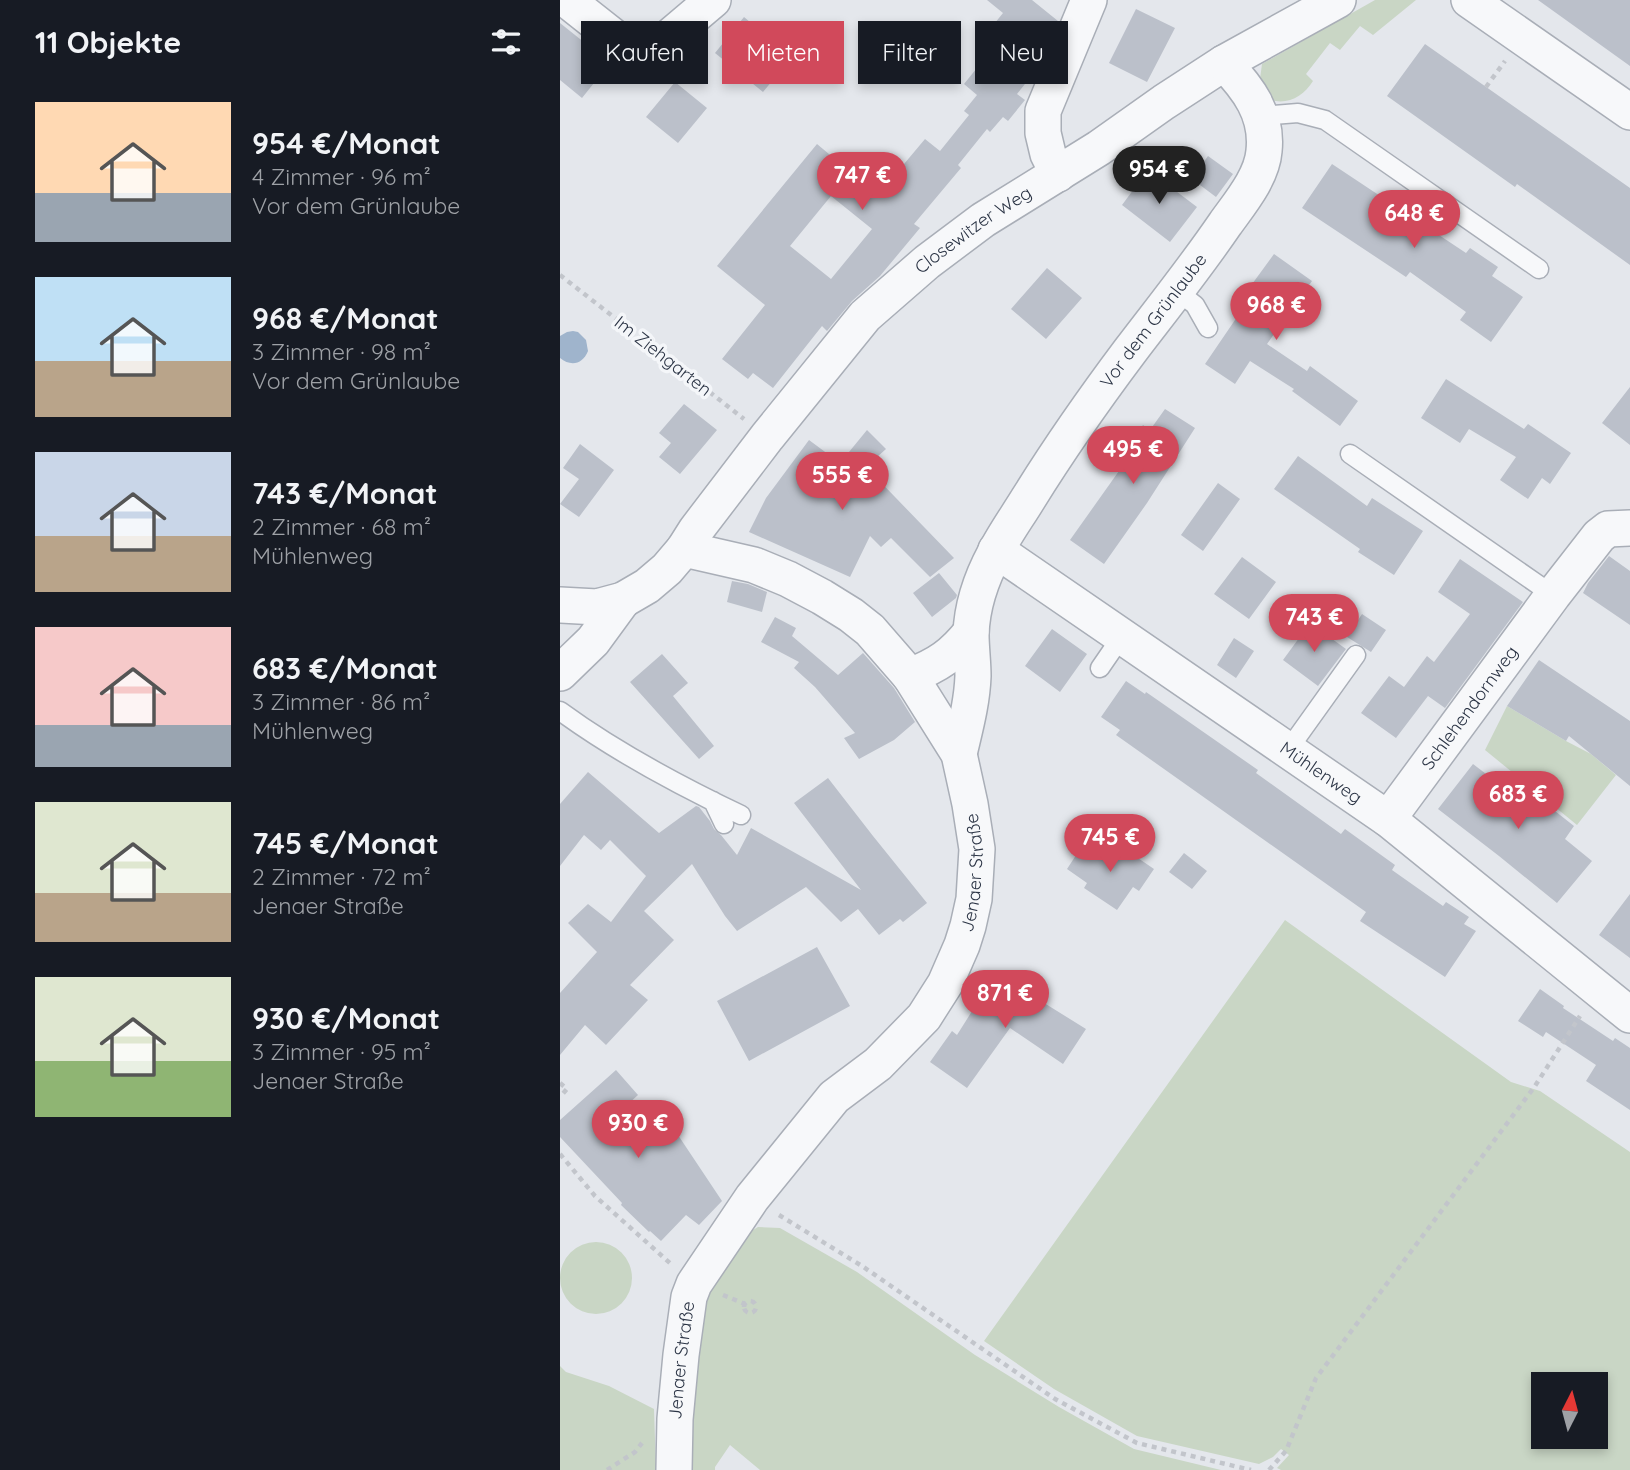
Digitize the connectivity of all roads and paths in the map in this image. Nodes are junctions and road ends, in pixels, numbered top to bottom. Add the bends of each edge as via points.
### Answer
1 (567, 0) edge
2 (713, 0) edge
3 (1089, 0) edge
4 (1338, 0) edge
5 (1469, 0) edge
6 (1507, 59) dead end
7 (1224, 63) junction
8 (1486, 87) dead end
9 (1630, 112) edge
10 (1262, 116) junction
11 (1058, 174) junction
12 (1539, 269) dead end
13 (560, 275) edge
14 (1177, 291) junction
15 (1208, 328) dead end
16 (767, 437) junction
17 (1350, 454) dead end
18 (1630, 528) edge
19 (684, 549) junction
20 (996, 550) junction
21 (1553, 595) junction
22 (624, 600) junction
23 (563, 602) edge
24 (971, 632) junction
25 (1122, 636) junction
26 (1356, 655) dead end
27 (1100, 668) dead end
28 (560, 673) edge
29 (910, 676) junction
30 (560, 711) edge
31 (1288, 750) junction
32 (959, 754) junction
33 (713, 801) junction
34 (741, 815) dead end
35 (1388, 820) junction
36 (724, 824) dead end
37 (1597, 990) junction
38 (1630, 1015) edge
39 (560, 1083) edge
40 (560, 1097) edge
41 (560, 1154) edge
42 (752, 1198) junction
43 (694, 1284) junction
44 (674, 1470) edge
45 (1251, 1470) edge
46 (1269, 1470) edge

1 - 2 street via 629,49 645,52
3 - 11 street via 1043,111 1043,133
4 - 7 street, Closewitzer Weg
5 - 9 street
6 - 8 path
7 - 10 street, Vor dem Grünlaube
7 - 11 street, Closewitzer Weg
10 - 12 lane via 1298,113 1325,120
10 - 14 street, Vor dem Grünlaube via 1264,153 1254,182
11 - 16 street, Closewitzer Weg via 962,235 877,304
13 - 16 path, Im Ziehgarten
14 - 15 lane via 1195,305
14 - 20 street, Vor dem Grünlaube via 1076,427
16 - 19 street, Closewitzer Weg
17 - 21 lane
18 - 21 street, Schlehendornweg via 1608,529 1599,536
19 - 22 street via 647,586
19 - 29 street, Jenaer Straße via 754,565 822,597 870,630
20 - 24 street, Vor dem Grünlaube via 978,594
20 - 25 street, Mühlenweg
21 - 35 street, Schlehendornweg
22 - 23 street via 597,607
22 - 28 street via 593,641
24 - 29 street via 945,659
24 - 32 street, Vor dem Grünlaube via 973,677
25 - 27 lane
25 - 31 street, Mühlenweg
26 - 31 lane
29 - 32 street, Jenaer Straße
30 - 33 lane via 585,730
31 - 35 street, Mühlenweg
32 - 42 street, Jenaer Straße via 977,849 976,874 968,926 945,984 924,1017 878,1063 834,1097
33 - 34 lane
33 - 36 lane
35 - 37 street, Mühlenweg
37 - 38 street, Mühlenweg
37 - 46 path via 1535,1086 1316,1378 1286,1451
39 - 40 path via 567,1089
41 - 43 path via 595,1196
42 - 43 street, Jenaer Straße
42 - 45 path via 862,1266 1055,1399 1137,1443
43 - 44 street, Jenaer Straße via 681,1355

